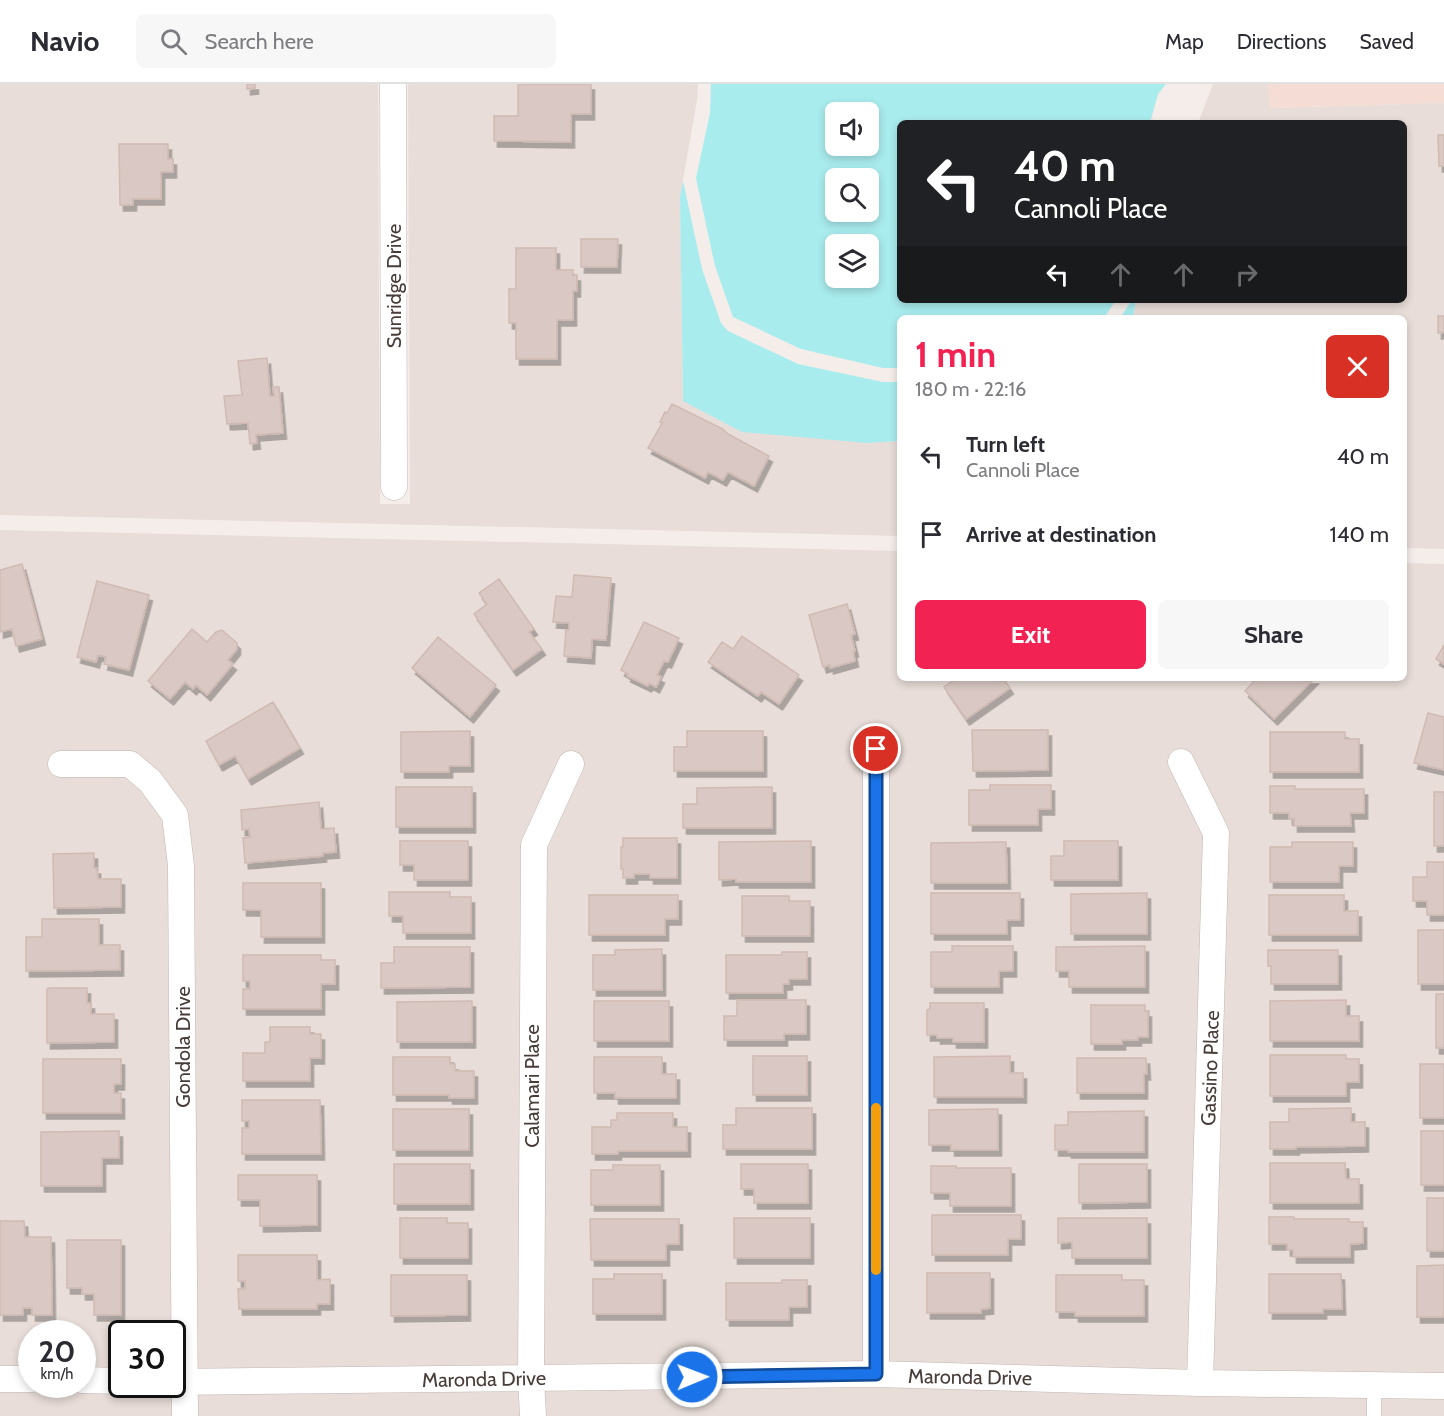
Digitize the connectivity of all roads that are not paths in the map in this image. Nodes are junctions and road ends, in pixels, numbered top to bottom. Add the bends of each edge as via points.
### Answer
1 (393, 84) edge
2 (394, 487) dead end
3 (876, 749) dead end
4 (1181, 762) dead end
5 (61, 764) dead end
6 (572, 764) dead end
7 (179, 1320) edge
8 (876, 1374) junction
9 (0, 1379) edge
10 (18, 1379) edge
11 (531, 1379) junction
12 (186, 1382) edge
13 (1200, 1383) junction
14 (1374, 1385) junction
15 (1444, 1386) edge
16 (182, 1398) edge
17 (185, 1416) edge
18 (533, 1416) edge
19 (1374, 1416) edge

1 - 2 street, Sunridge Drive
3 - 8 street
4 - 13 street, Gassino Place via 1216,833
5 - 7 street, Gondola Drive via 130,764 150,781 175,815 182,866
6 - 11 street, Calamari Place via 534,845
8 - 11 street, Maronda Drive
8 - 13 street, Maronda Drive
9 - 10 street
11 - 12 street, Maronda Drive
11 - 18 street, Calamari Place
13 - 14 street, Maronda Drive
14 - 15 street, Maronda Drive
14 - 19 lane
16 - 17 street, Gondola Drive

